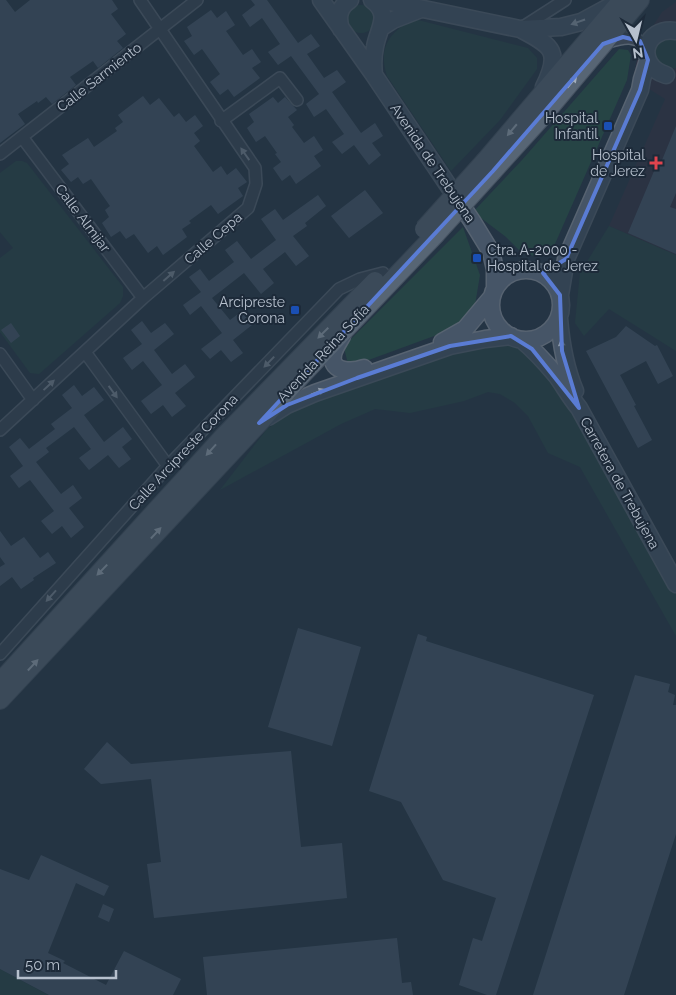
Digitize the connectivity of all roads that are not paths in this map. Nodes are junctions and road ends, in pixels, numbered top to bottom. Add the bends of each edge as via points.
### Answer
1 (140, 0) edge
2 (197, 0) edge
3 (321, 0) edge
4 (350, 0) edge
5 (372, 0) edge
6 (380, 0) edge
7 (565, 0) edge
8 (622, 0) edge
9 (640, 0) edge
10 (422, 8) junction
11 (161, 28) junction
12 (520, 29) junction
13 (380, 30) junction
14 (676, 31) edge
15 (343, 32) junction
16 (603, 44) junction
17 (647, 55) junction
18 (671, 74) edge
19 (374, 75) junction
20 (640, 90) junction
21 (538, 98) junction
22 (297, 100) dead end
23 (221, 121) junction
24 (22, 137) junction
25 (0, 154) edge
26 (489, 166) junction
27 (430, 232) junction
28 (491, 252) junction
29 (566, 259) junction
30 (530, 270) junction
31 (383, 273) junction
32 (493, 292) junction
33 (560, 295) junction
34 (143, 298) junction
35 (559, 318) junction
36 (352, 322) junction
37 (516, 338) junction
38 (85, 352) junction
39 (0, 354) edge
40 (33, 400) junction
41 (579, 408) junction
42 (259, 423) junction
43 (0, 430) edge
44 (168, 466) junction
45 (676, 584) edge
46 (0, 654) edge
47 (0, 682) edge
48 (0, 700) edge

1 - 11 street, Calle Cepa
2 - 11 street, Calle Sarmiento
3 - 15 main road, Avenida de Trebujena
4 - 15 main road via 339,14
5 - 13 main road via 382,12
6 - 10 main road
7 - 12 street
8 -> 12 main road via 581,22 561,27
8 - 21 main road, Avenida Reina Sofía
9 - 16 main road, Avenida Reina Sofía
10 - 12 main road
10 - 13 main road via 406,13
11 - 23 street, Calle Cepa
11 - 24 street, Calle Sarmiento
12 - 21 main road via 544,42 553,56 552,71
13 - 15 main road via 359,41
13 - 19 main road via 374,48
14 - 17 main road via 654,35
15 - 19 main road, Avenida de Trebujena
16 - 17 street via 623,37 635,38
26 -> 16 main road, Avenida Reina Sofía via 540,119
17 - 18 main road via 653,69
17 - 20 main road
18 - 20 main road via 651,81
19 - 28 main road, Avenida de Trebujena
20 - 29 main road
21 -> 26 main road, Avenida Reina Sofía
22 - 23 street via 280,78
34 -> 23 street, Calle Cepa via 248,208 256,184 255,168
24 - 25 street, Calle Sarmiento
24 - 34 street, Calle Almijar
26 - 27 main road, Avenida Reina Sofía, bridge
27 - 31 main road, Avenida Reina Sofía
27 - 36 main road, Avenida Reina Sofía
28 - 30 main road, Avenida de Trebujena
28 - 32 main road, Avenida de Trebujena via 495,269
29 - 30 main road via 552,268
29 - 33 main road
30 - 32 main road via 513,272 503,278
30 - 33 main road via 551,280
31 -> 44 street, Calle Arcipreste Corona via 339,289
31 -> 47 main road, Avenida Reina Sofía via 234,425
32 - 36 main road via 465,329 447,340 354,371 345,371 338,368 332,356
32 - 37 main road via 491,310 494,320 501,330
33 - 35 main road
34 - 38 street, Calle Cepa
35 - 37 main road via 544,335 533,339
41 -> 35 main road, Carretera de Trebujena via 562,351
36 - 42 main road, Avenida Reina Sofía
37 - 41 main road, Carretera de Trebujena via 552,371
42 -> 37 main road via 287,405 450,346 485,339
40 -> 38 street, Calle Cepa
38 -> 44 street
39 - 40 street
40 - 43 street, Calle Cepa
41 - 45 main road, Carretera de Trebujena
48 -> 42 main road, Avenida Reina Sofía
44 -> 46 street, Calle Arcipreste Corona

